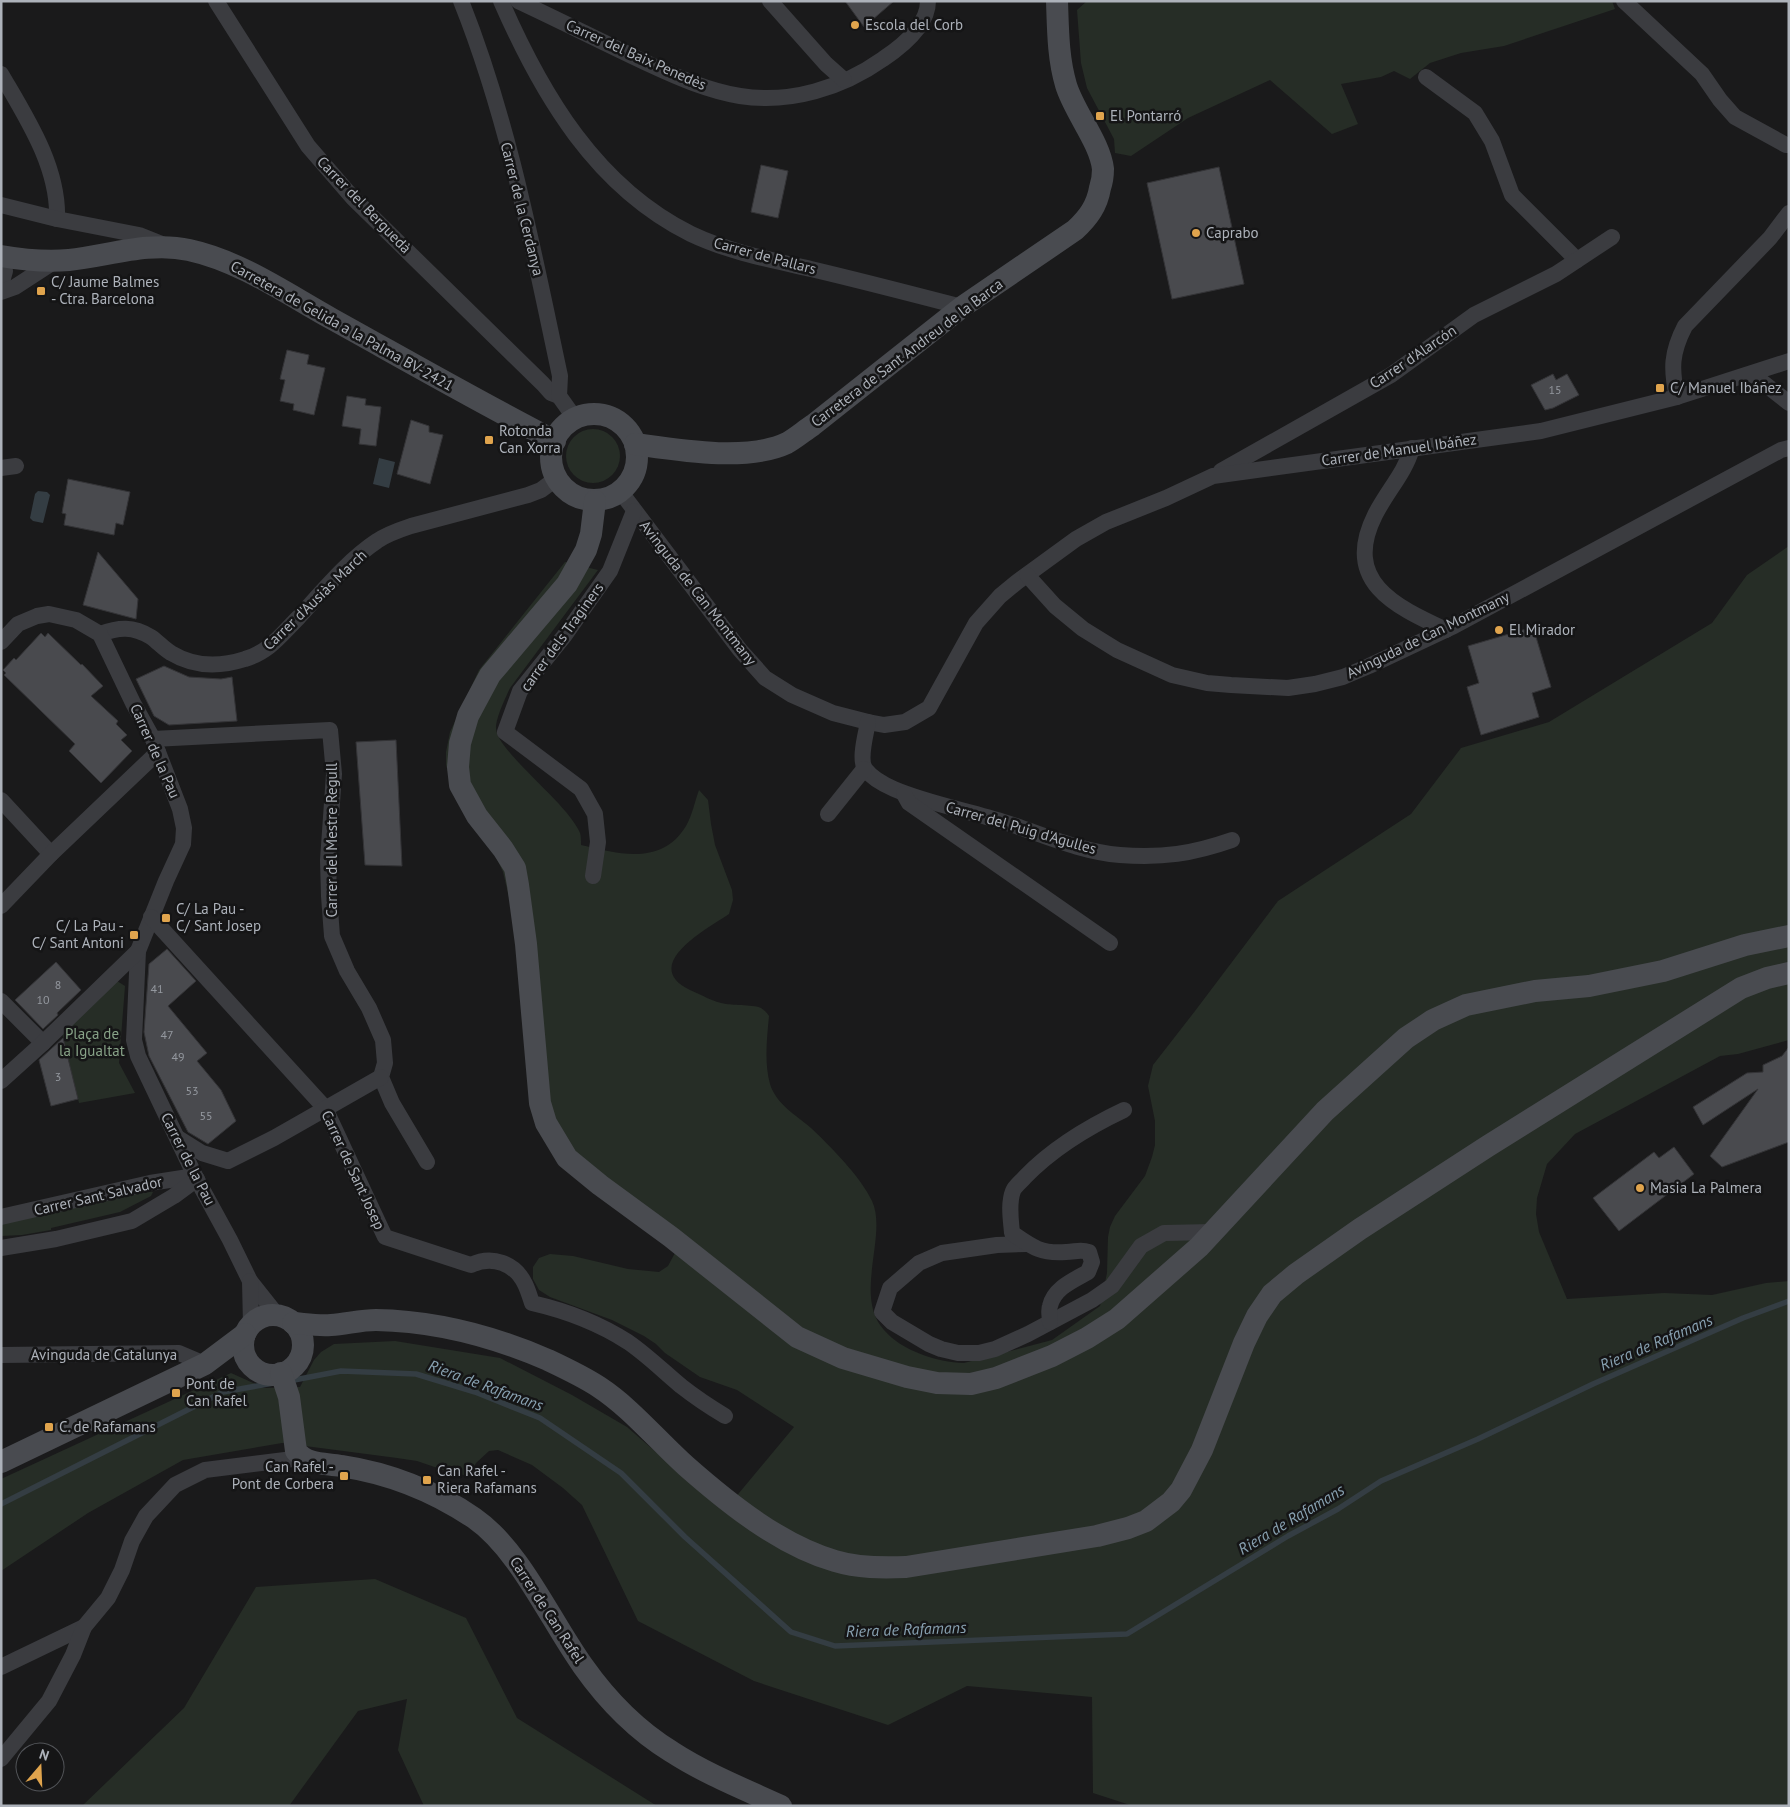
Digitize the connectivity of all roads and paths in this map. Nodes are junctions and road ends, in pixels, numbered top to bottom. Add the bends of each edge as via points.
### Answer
1 (216, 1) edge
2 (461, 1) edge
3 (501, 1) edge
4 (518, 1) edge
5 (770, 1) edge
6 (928, 1) edge
7 (1057, 1) edge
8 (1624, 1) edge
9 (1, 74) edge
10 (1426, 77) dead end
11 (844, 80) junction
12 (1789, 145) edge
13 (1, 205) edge
14 (1789, 213) edge
15 (57, 219) junction
16 (1612, 237) dead end
17 (170, 247) junction
18 (1, 257) edge
19 (1577, 260) junction
20 (55, 261) junction
21 (1, 284) edge
22 (1, 292) edge
23 (962, 307) junction
24 (1789, 362) edge
25 (1752, 374) junction
26 (560, 376) junction
27 (543, 384) junction
28 (560, 396) junction
29 (1676, 398) junction
30 (1789, 403) edge
31 (574, 417) junction
32 (555, 441) junction
33 (635, 444) junction
34 (1786, 446) edge
35 (1412, 448) junction
36 (1213, 476) junction
37 (558, 478) junction
38 (620, 492) junction
39 (595, 500) junction
40 (634, 510) junction
41 (1027, 575) junction
42 (1446, 630) junction
43 (100, 634) junction
44 (1, 642) edge
45 (868, 722) junction
46 (156, 746) junction
47 (864, 769) junction
48 (903, 792) junction
49 (1, 800) edge
50 (828, 814) dead end
51 (1232, 840) dead end
52 (51, 854) junction
53 (593, 876) dead end
54 (1, 906) edge
55 (151, 917) junction
56 (1789, 936) edge
57 (1110, 942) dead end
58 (138, 951) junction
59 (1789, 973) edge
60 (1, 1001) edge
61 (43, 1043) junction
62 (381, 1078) junction
63 (1, 1081) edge
64 (326, 1108) junction
65 (1124, 1110) dead end
66 (178, 1138) junction
67 (427, 1162) dead end
68 (196, 1178) junction
69 (1, 1218) edge
70 (1213, 1232) junction
71 (1027, 1244) junction
72 (1, 1248) edge
73 (250, 1281) junction
74 (285, 1319) junction
75 (1050, 1322) junction
76 (330, 1325) junction
77 (248, 1330) junction
78 (1, 1355) edge
79 (294, 1361) junction
80 (205, 1364) junction
81 (254, 1366) junction
82 (725, 1416) dead end
83 (297, 1446) junction
84 (1, 1462) edge
85 (84, 1627) junction
86 (1, 1667) edge
87 (1, 1759) edge
88 (781, 1806) edge

1 - 27 street, Carrer del Berguedà via 314,154 352,198
2 - 26 street, Carrer de la Cerdanya via 490,82
3 - 23 street, Carrer de Pallars via 536,75 561,116 597,163 647,208 691,234 731,250
4 - 11 street, Carrer del Baix Penedès via 635,57 714,90 740,96 786,97 809,94
5 - 11 street
6 - 11 street, Carrer del Baix Penedès via 920,24 897,50 860,74
7 - 23 street, Carretera de Sant Andreu de la Barca via 1062,73 1072,102 1100,156 1103,169 1100,192 1087,219 1075,230
8 - 12 street via 1702,74 1736,117
9 - 15 street via 41,148 58,203
10 - 19 street via 1475,113 1492,142 1512,195
13 - 15 street
14 - 29 street via 1770,238 1685,326 1678,338 1672,373
15 - 17 street via 139,235
16 - 19 street, Carrer d'Alarcón
17 - 20 street, Carretera de Gelida a la Palma BV-2421
17 - 32 street, Carretera de Gelida a la Palma BV-2421 via 190,250 243,270
18 - 20 street, Carretera de Gelida a la Palma BV-2421
18 - 21 street via 5,271
19 - 36 street, Carrer d'Alarcón via 1474,315 1391,375
20 - 22 street via 15,287
23 - 33 street, Carretera de Sant Andreu de la Barca via 813,426 774,448 726,453
24 - 25 street, Carrer de Manuel Ibáñez
25 - 29 street, Carrer de Manuel Ibáñez
25 - 30 street
26 - 27 street
26 - 28 street, Carrer de la Cerdanya
27 - 28 street, Carrer del Berguedà via 551,393
28 - 31 street
29 - 35 street, Carrer de Manuel Ibáñez via 1541,430
31 - 32 street via 562,427
31 - 33 street via 598,413 609,417 622,424
32 - 37 street via 553,466
33 - 38 street via 634,469
34 - 42 street, Avinguda de Can Montmany
35 - 36 street, Carrer de Manuel Ibáñez
35 - 42 street via 1404,470 1375,515 1364,554 1369,576 1387,598
36 - 41 street, Carrer de Manuel Ibáñez via 1106,522 1076,539
37 - 39 street via 573,495
37 - 43 street, Carrer d'Ausiàs March via 528,495 411,526 377,541 334,579 276,641 258,654 244,659 199,664 171,653 138,630 116,628
38 - 39 street
38 - 40 street, Avinguda de Can Montmany
39 - 70 street via 586,550 567,584 490,675 468,716 460,743 458,767 460,785 467,799 514,868 526,944 540,1102 546,1123 567,1158 797,1337 843,1358 937,1383 971,1384 996,1378 1087,1338 1118,1319
40 - 45 street, Avinguda de Can Montmany via 765,678 800,699
40 - 53 street, carrer dels Traginers via 610,571 520,691 506,732 582,789 595,814 598,842
41 - 42 street, Avinguda de Can Montmany via 1055,606 1117,650 1172,675 1207,683 1288,688 1315,684 1360,670
41 - 45 street, Avinguda de Can Montmany via 1004,592 976,623 929,708 897,724
43 - 44 street via 76,620 49,614 18,624
43 - 46 street, Carrer de la Pau
45 - 47 street via 862,757
46 - 52 street
46 - 55 street, Carrer de la Pau via 184,828 183,844
46 - 62 street, Carrer del Mestre Regull via 330,730 334,774 328,869 332,936 346,971 370,1008 383,1040 385,1063
47 - 48 street, Carrer del Puig d'Agulles
47 - 50 street
48 - 51 street, Carrer del Puig d'Agulles via 1078,848 1119,855 1171,856
48 - 57 street via 909,803
49 - 52 street
52 - 54 street
55 - 58 street, Carrer de la Pau
55 - 64 street, Carrer de Sant Josep
56 - 70 street via 1745,945 1663,971 1589,986 1536,990 1466,1006 1433,1020 1406,1038 1325,1111
58 - 61 street
58 - 66 street, Carrer de la Pau via 136,1048
59 - 76 street via 1741,988 1488,1146 1296,1274 1272,1294 1257,1316 1202,1450 1181,1490 1146,1521 1097,1536 906,1567 881,1568 835,1561 773,1532 724,1498 625,1408 598,1387 550,1361 460,1331 375,1320
60 - 61 street
61 - 63 street
62 - 64 street
62 - 67 street
64 - 66 street via 228,1161 202,1153
64 - 82 street, Carrer de Sant Josep via 385,1237 471,1265 481,1260 500,1262 520,1276 532,1303 578,1315 608,1330
65 - 71 street via 1064,1143 1013,1190 1012,1233
66 - 68 street, Carrer de la Pau
68 - 69 street, Carrer Sant Salvador via 150,1183
68 - 72 street, Carrer Sant Salvador via 174,1196 132,1221 56,1240
68 - 73 street, Carrer de la Pau
70 - 75 street via 1164,1233 1141,1246 1112,1286
71 - 75 street via 1044,1252 1081,1249 1089,1252 1092,1262 1088,1272 1057,1292 1050,1305
71 - 75 street via 942,1253 919,1263 890,1288 882,1312 928,1344 958,1353 995,1349
73 - 74 street, Carrer de la Pau
73 - 77 street, Carrer de la Pau
74 - 76 street
74 - 77 street via 263,1317
74 - 79 street via 301,1334
76 - 79 street via 312,1338
77 - 80 street
77 - 81 street via 243,1348
78 - 80 street, Avinguda de Catalunya via 178,1353
79 - 81 street via 270,1374
79 - 83 street via 289,1396
80 - 81 street
80 - 84 street
83 - 85 street via 205,1470 175,1485 146,1516 108,1598
83 - 88 street, Carrer de Can Rafel via 313,1463 356,1468 391,1477 450,1503 475,1519 510,1553 584,1666 621,1712 672,1752
85 - 86 street
85 - 87 street via 49,1701

